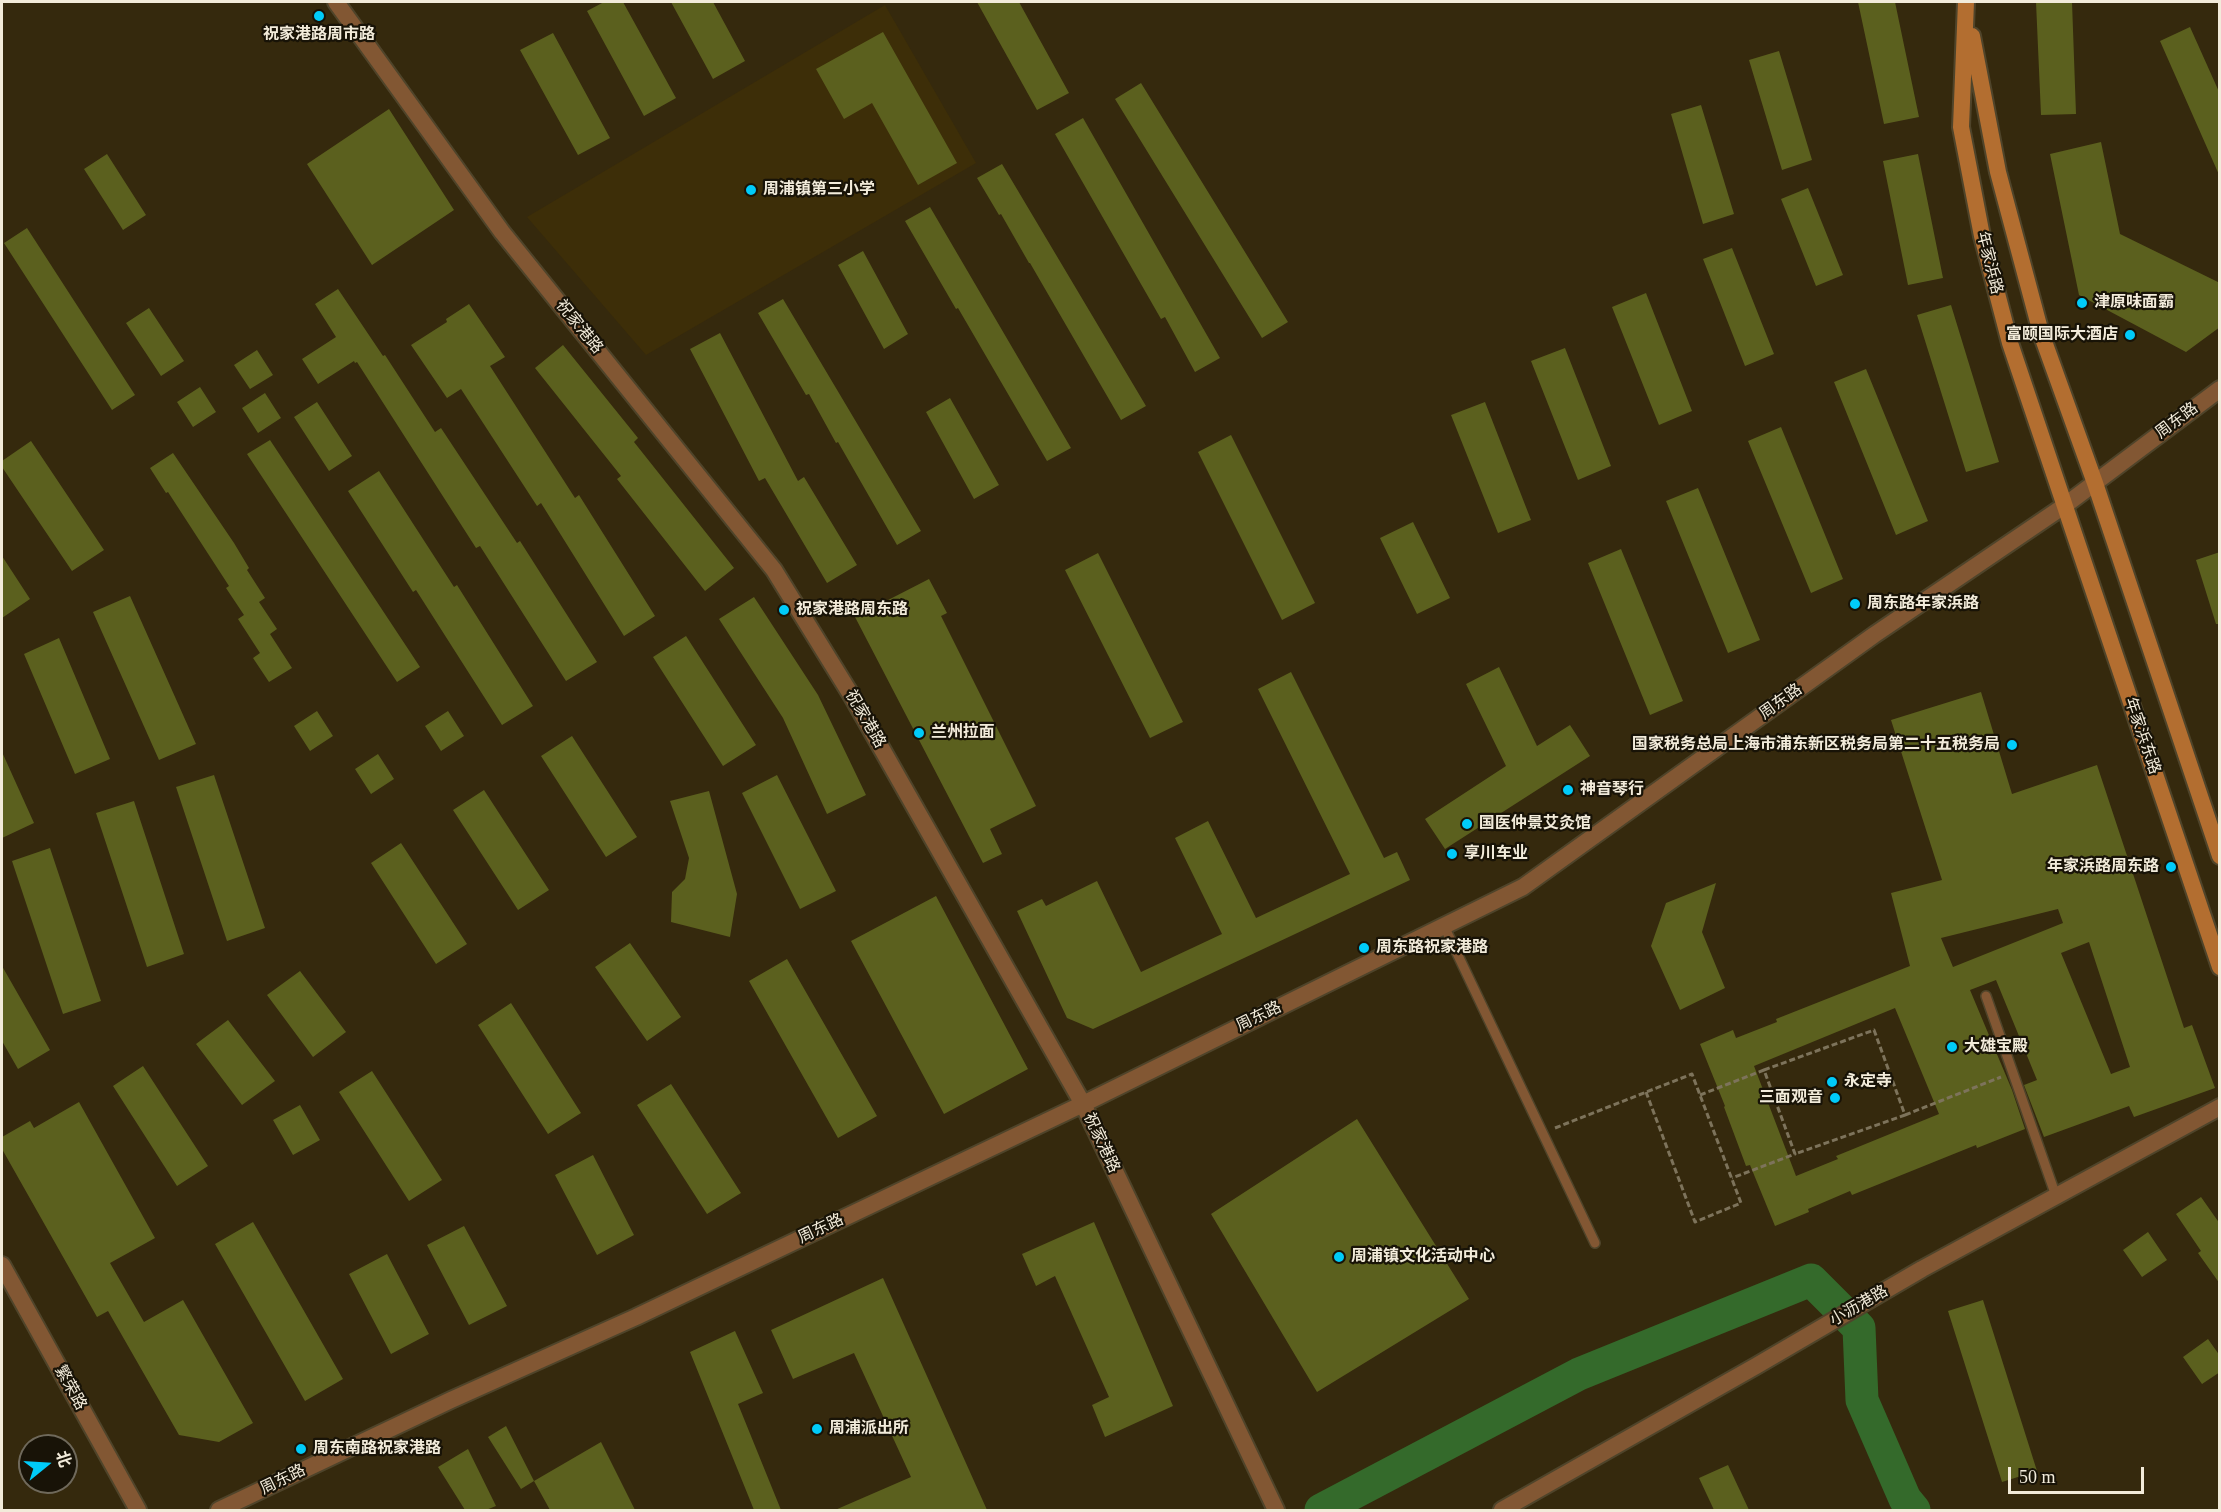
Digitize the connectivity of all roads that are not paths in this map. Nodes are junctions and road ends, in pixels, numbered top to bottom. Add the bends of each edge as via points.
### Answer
1 (336, 2) edge
2 (1966, 6) edge
3 (2220, 389) edge
4 (2095, 483) junction
5 (2064, 506) junction
6 (2220, 856) edge
7 (1444, 926) junction
8 (2220, 967) edge
9 (1986, 996) dead end
10 (1083, 1104) junction
11 (2220, 1107) edge
12 (2056, 1196) junction
13 (1595, 1243) dead end
14 (2, 1265) edge
15 (1273, 1503) edge
16 (138, 1510) edge
17 (219, 1510) edge
18 (1502, 1510) edge

1 - 10 street, 祝家港路 via 502,232 774,570 853,698
2 - 4 main road, 年家浜路 via 1998,172 2016,241 2041,333
2 - 5 main road, 年家浜路 via 1961,127 1982,236 2010,343
3 - 4 street, 周东路
4 - 5 street, 周东路
4 - 6 main road
5 - 7 street, 周东路 via 1865,642 1523,887
5 - 8 main road, 年家浜东路
7 - 10 street, 周东路
7 - 13 lane
9 - 12 lane
10 - 15 street, 祝家港路
10 - 17 street, 周东路
11 - 12 street, 小沥港路
12 - 18 street, 小沥港路
14 - 16 street, 繁荣路

